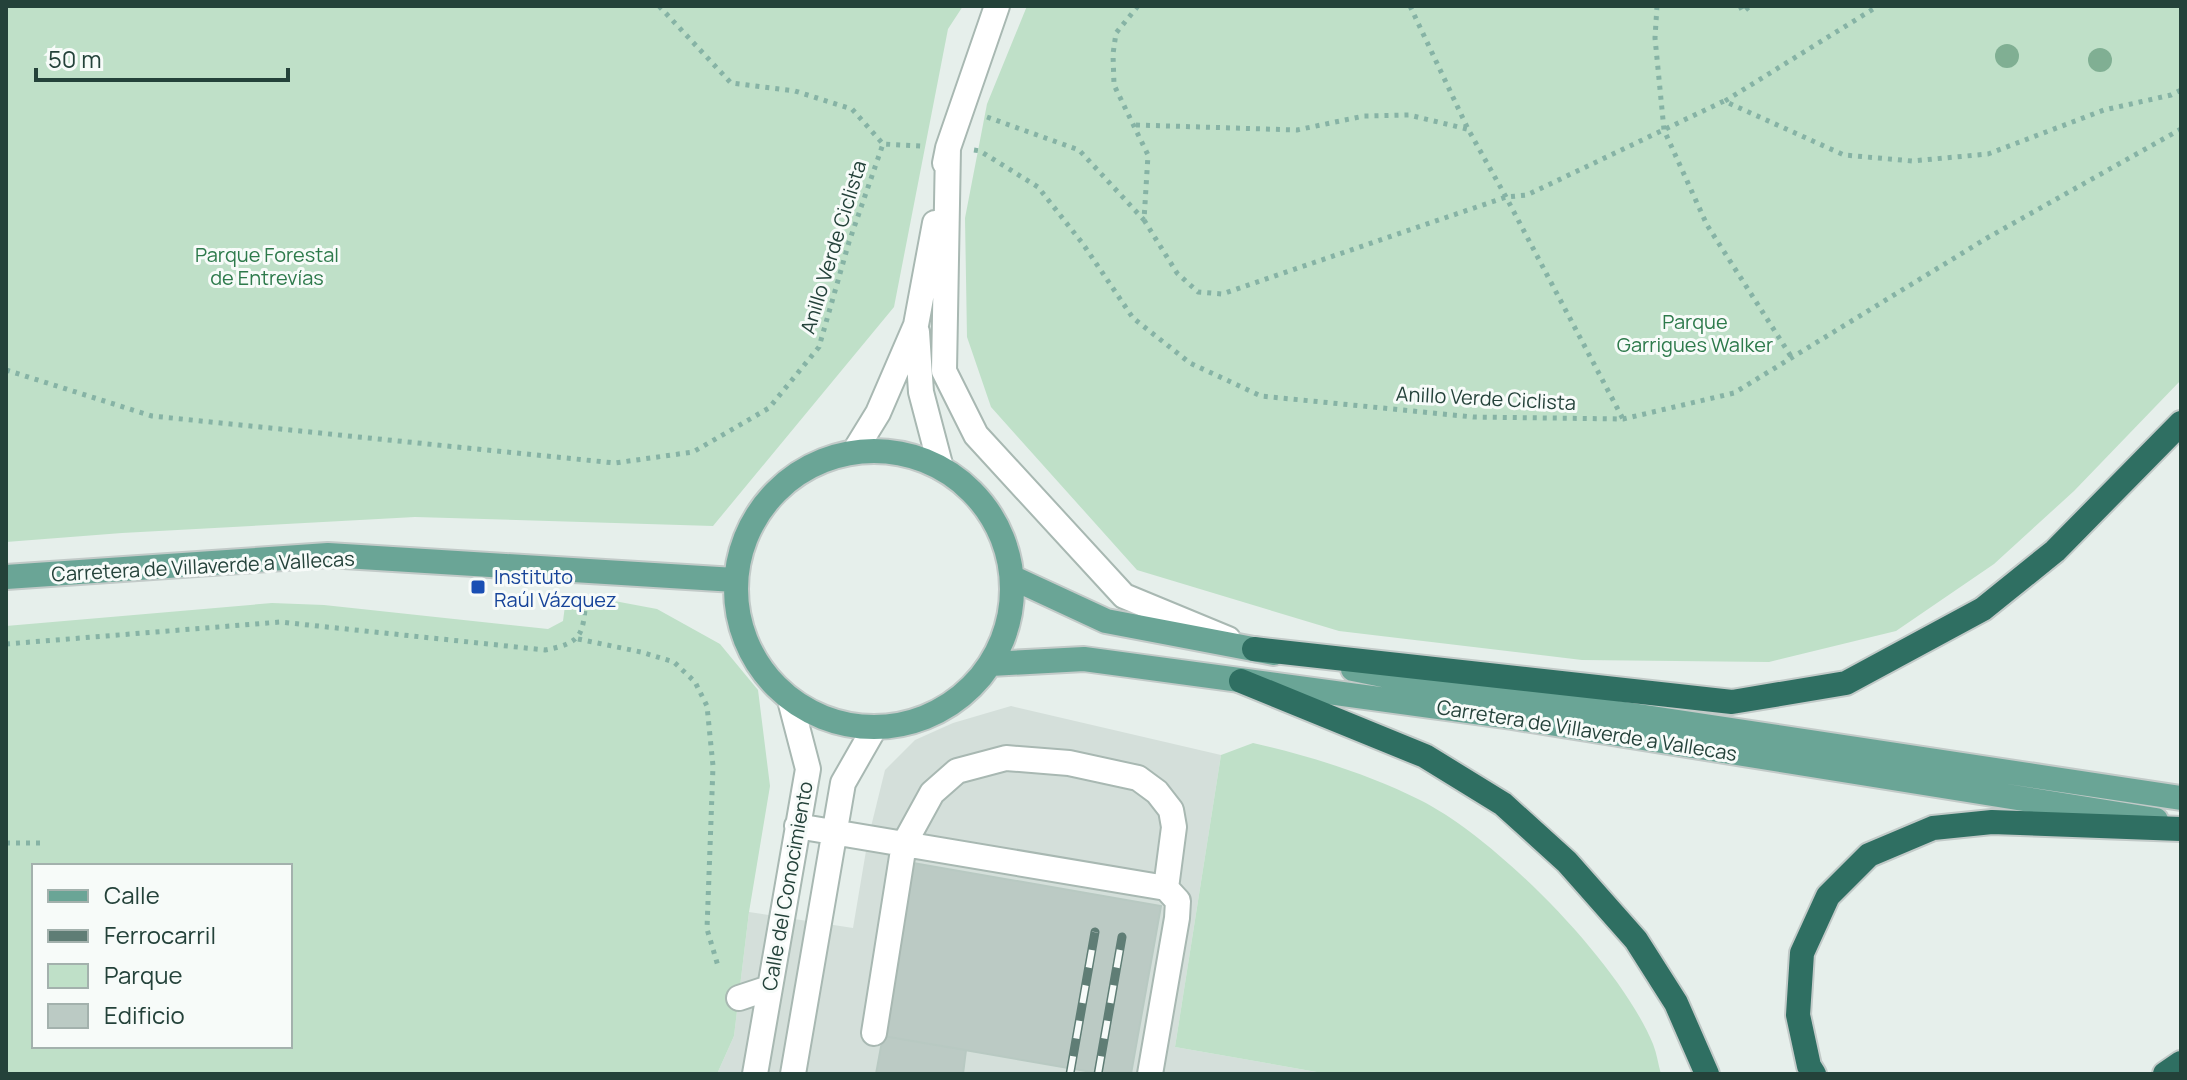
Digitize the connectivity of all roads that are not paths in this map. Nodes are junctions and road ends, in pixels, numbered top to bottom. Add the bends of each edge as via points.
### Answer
1 (997, 6) edge
2 (948, 148) junction
3 (916, 325) junction
4 (2181, 423) edge
5 (854, 452) junction
6 (941, 468) junction
7 (6, 577) edge
8 (1013, 578) junction
9 (735, 580) junction
10 (1254, 649) junction
11 (990, 664) junction
12 (1241, 681) junction
13 (790, 700) junction
14 (875, 727) junction
15 (2181, 798) edge
16 (797, 826) junction
17 (2181, 826) edge
18 (834, 831) junction
19 (904, 844) junction
20 (1166, 888) junction
21 (769, 988) junction
22 (739, 998) dead end
23 (874, 1033) dead end
24 (2181, 1063) edge
25 (755, 1074) edge
26 (793, 1074) edge
27 (1150, 1074) edge
28 (1707, 1074) edge
29 (1814, 1074) edge
30 (2165, 1074) edge

1 - 2 street
2 - 3 street
2 - 10 street via 944,371 976,435 1124,596
3 - 5 street via 878,413
3 - 6 street via 921,392
4 - 10 highway via 2055,551 1983,609 1846,683 1732,702
5 - 6 main road via 899,453
5 - 9 main road via 809,467 772,495 746,534
6 - 8 main road via 977,496 1001,534
7 - 9 main road, Carretera de Villaverde a Vallecas via 328,555
8 - 10 main road, Carretera de Villaverde a Vallecas via 1106,621
8 - 11 main road via 1009,623
9 - 13 main road via 740,625 758,667
10 - 15 main road, Carretera de Villaverde a Vallecas via 1432,685
11 - 12 main road, Carretera de Villaverde a Vallecas via 1084,659
11 - 14 main road via 960,698 920,720
12 - 17 main road, Carretera de Villaverde a Vallecas via 1512,717
12 - 28 highway via 1425,756 1503,804 1567,862 1636,940 1676,1003
13 - 14 main road via 830,720
13 - 16 street, Calle del Conocimiento via 808,769
14 - 18 street, Calle del Conocimiento via 843,783
16 - 18 street
16 - 21 street, Calle del Conocimiento
17 - 29 highway via 1992,822 1933,828 1869,855 1828,896 1802,953 1798,1015
18 - 19 street
18 - 26 street, Calle del Conocimiento
19 - 20 street
19 - 20 street via 932,793 957,771 1006,758 1069,763 1138,778 1171,810 1174,827
19 - 23 street
20 - 27 street via 1178,901 1177,918
21 - 22 street
21 - 25 street, Calle del Conocimiento
24 - 30 highway

